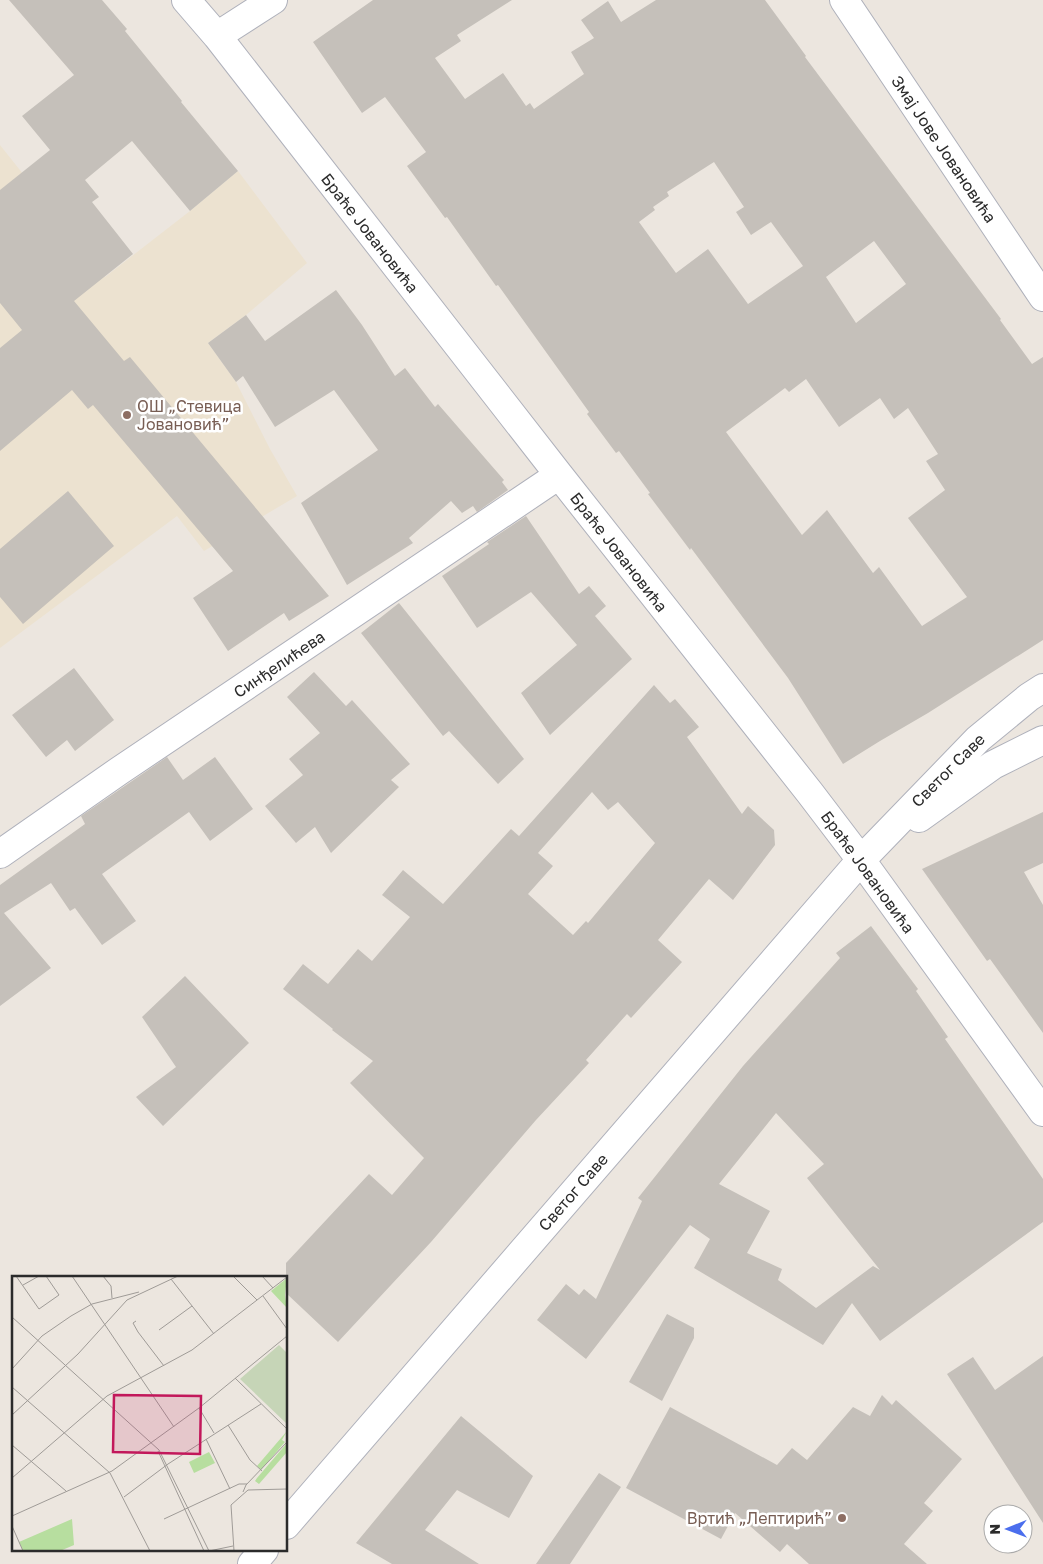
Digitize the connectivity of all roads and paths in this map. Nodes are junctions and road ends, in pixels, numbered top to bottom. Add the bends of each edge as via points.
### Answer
1 (186, 0) edge
2 (272, 0) edge
3 (844, 0) edge
4 (217, 36) junction
5 (1043, 297) edge
6 (559, 476) junction
7 (1043, 688) edge
8 (1043, 740) edge
9 (0, 854) edge
10 (861, 860) junction
11 (1043, 1112) edge
12 (288, 1523) edge
13 (262, 1552) edge
14 (252, 1564) edge

1 - 4 street, Браће Јовановића
2 - 4 street
3 - 5 street, Змај Јове Јовановића
4 - 6 street, Браће Јовановића
6 - 9 street, Синђелићева
6 - 10 street, Браће Јовановића
7 - 10 street, Светог Саве via 978,739
8 - 10 street, Светог Саве via 993,765
10 - 11 street, Браће Јовановића
10 - 12 street, Светог Саве
13 - 14 street

